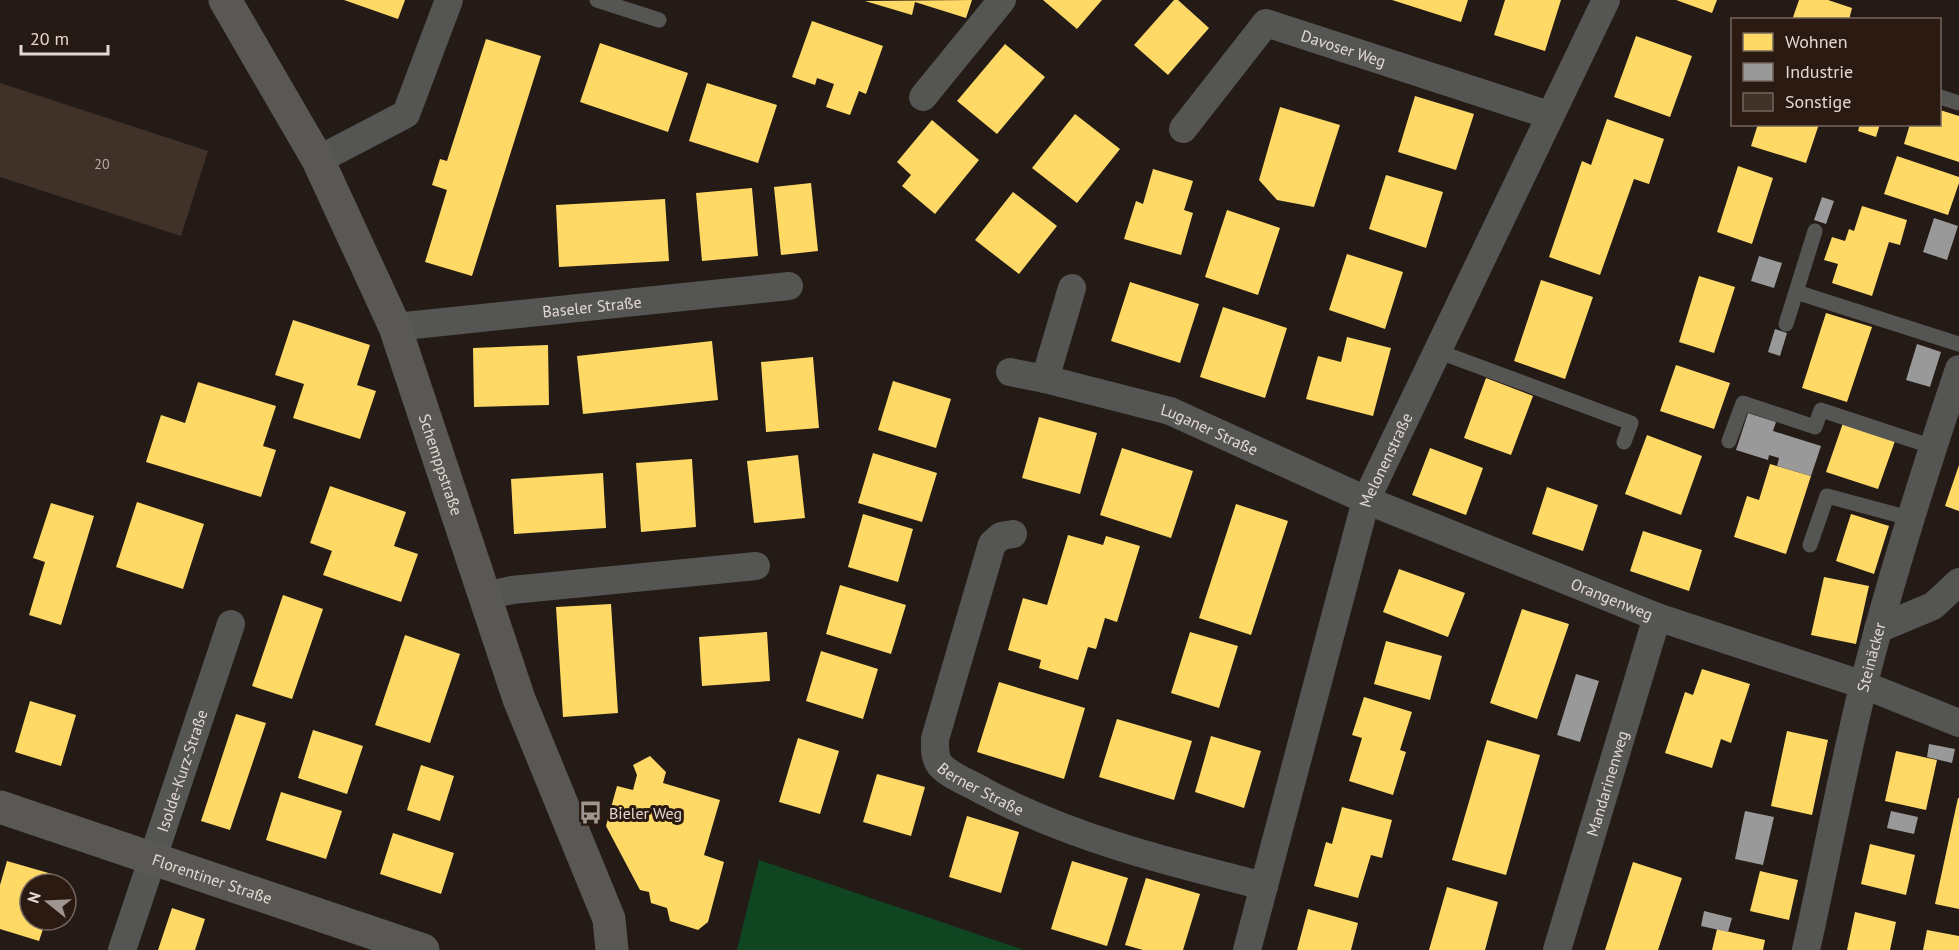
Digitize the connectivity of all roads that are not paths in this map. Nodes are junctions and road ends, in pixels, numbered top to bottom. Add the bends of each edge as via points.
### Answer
1 (225, 0) edge
2 (449, 0) edge
3 (597, 0) edge
4 (1002, 0) edge
5 (1606, 0) edge
6 (659, 20) dead end
7 (923, 97) dead end
8 (1941, 97) edge
9 (1959, 103) edge
10 (1549, 115) junction
11 (1183, 129) dead end
12 (318, 160) junction
13 (1815, 231) dead end
14 (789, 286) dead end
15 (1072, 288) dead end
16 (1796, 292) junction
17 (1786, 324) dead end
18 (395, 327) junction
19 (1959, 344) edge
20 (1437, 351) junction
21 (1959, 369) edge
22 (1010, 372) dead end
23 (1046, 379) junction
24 (1729, 441) dead end
25 (1624, 442) dead end
26 (1933, 447) junction
27 (1366, 500) junction
28 (1910, 518) junction
29 (1013, 534) dead end
30 (1810, 545) dead end
31 (756, 566) dead end
32 (1959, 582) edge
33 (485, 596) junction
34 (1657, 617) junction
35 (231, 624) dead end
36 (1878, 629) junction
37 (1864, 685) junction
38 (1959, 723) edge
39 (0, 807) edge
40 (152, 860) junction
41 (1264, 886) junction
42 (122, 950) edge
43 (423, 950) edge
44 (612, 950) edge
45 (1246, 950) edge
46 (1557, 950) edge
47 (1806, 950) edge

1 - 12 street, Schemppstraße
2 - 12 street via 406,114
3 - 6 lane
4 - 7 street
5 - 10 street, Melonenstraße
8 - 9 lane
10 - 11 street, Davoser Weg via 1266,23
10 - 20 street, Melonenstraße
12 - 18 street, Schemppstraße
13 - 16 lane
14 - 18 street, Baseler Straße
15 - 23 street
16 - 17 lane
16 - 19 lane
18 - 33 street, Schemppstraße
20 - 25 lane via 1631,423
20 - 27 street, Melonenstraße
21 - 26 street, Steinäcker
22 - 23 street, Luganer Straße
23 - 27 street, Luganer Straße via 1170,411
24 - 26 lane via 1743,403 1815,427 1821,410
26 - 28 street, Steinäcker
27 - 34 street, Orangenweg
27 - 41 street, Melonenstraße
28 - 30 lane via 1827,496
28 - 36 street, Steinäcker
29 - 41 street, Berner Straße via 1001,536 992,544 935,739 939,764 990,794 1058,826 1169,862
31 - 33 street
32 - 36 street via 1934,606
33 - 44 street, Schemppstraße via 519,699 609,919
34 - 37 street, Orangenweg
34 - 46 street, Mandarinenweg
35 - 40 street, Isolde-Kurz-Straße
36 - 37 street, Steinäcker
37 - 38 street, Orangenweg
37 - 47 street, Steinäcker
39 - 40 street, Florentiner Straße
40 - 42 street, Isolde-Kurz-Straße
40 - 43 street, Florentiner Straße
41 - 45 street, Melonenstraße

